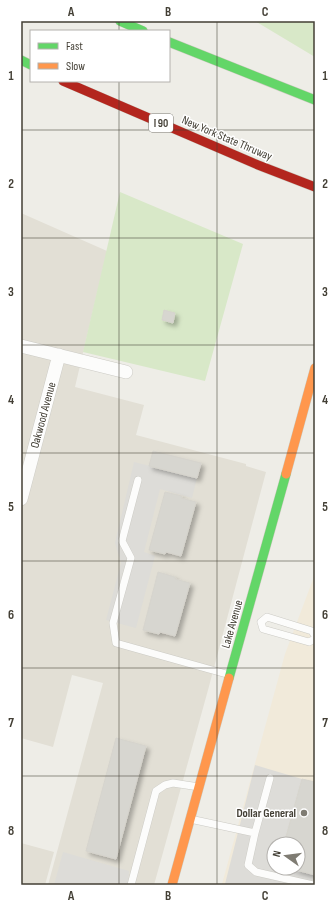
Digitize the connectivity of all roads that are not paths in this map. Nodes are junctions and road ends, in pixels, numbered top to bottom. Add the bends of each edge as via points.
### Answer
1 (120, 21) edge
2 (141, 30) edge
3 (170, 42) edge
4 (21, 60) edge
5 (30, 64) edge
6 (65, 82) edge
7 (315, 100) edge
8 (315, 187) edge
9 (21, 346) edge
10 (64, 356) junction
11 (315, 368) edge
12 (126, 372) dead end
13 (138, 480) dead end
14 (21, 499) edge
15 (246, 618) junction
16 (261, 622) junction
17 (315, 636) edge
18 (315, 639) edge
19 (231, 675) junction
20 (270, 778) dead end
21 (199, 788) junction
22 (190, 819) junction
23 (255, 833) junction
24 (131, 885) edge
25 (172, 885) edge
26 (313, 885) edge

1 - 2 main road
3 - 7 main road
4 - 5 main road
6 - 8 main road, New York State Thruway / I 90
9 - 10 street
10 - 12 street
10 - 14 street, Oakwood Avenue
11 - 15 main road, Lake Avenue
13 - 19 lane via 122,541 131,558 113,623 116,643
15 - 16 lane
15 - 19 main road, Lake Avenue
16 - 17 lane via 267,617 312,631
16 - 18 lane via 263,629 309,642
19 - 21 main road, Lake Avenue
20 - 23 lane
21 - 22 main road, Lake Avenue
21 - 24 lane via 173,782 156,791
22 - 23 lane
22 - 25 main road, Lake Avenue
23 - 26 lane via 248,865 256,872

